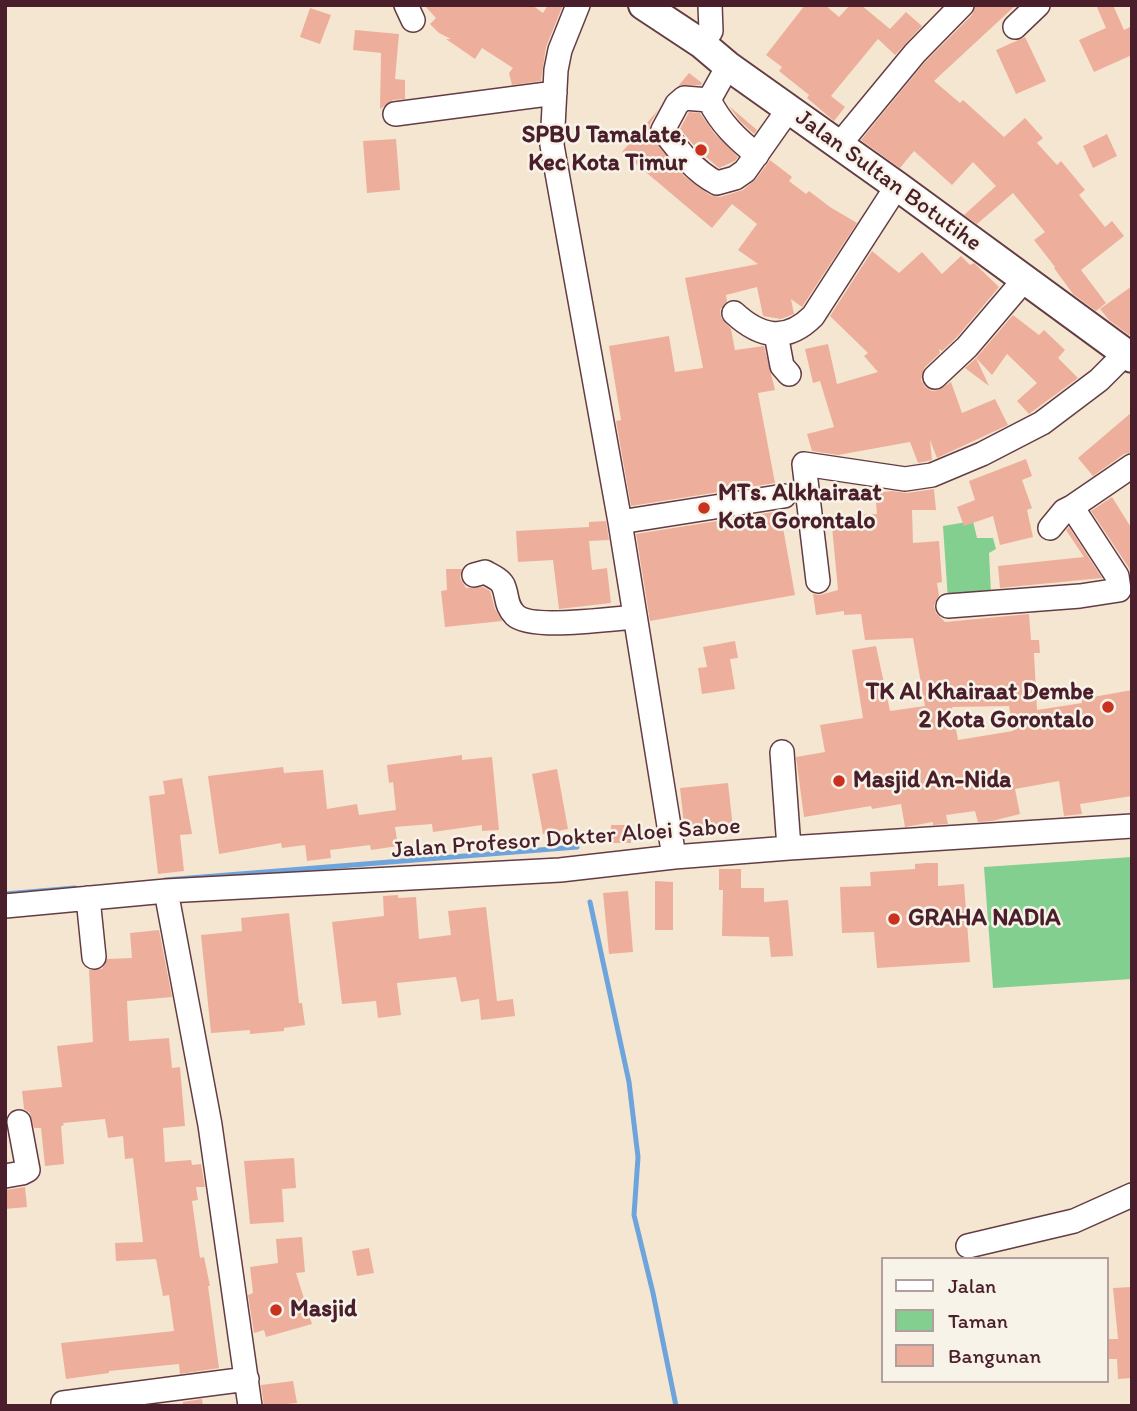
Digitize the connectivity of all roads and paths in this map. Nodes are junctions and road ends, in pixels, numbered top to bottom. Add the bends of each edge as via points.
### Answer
1 (578, 5) edge
2 (643, 5) edge
3 (710, 5) edge
4 (962, 5) edge
5 (1038, 5) edge
6 (1015, 27) dead end
7 (702, 44) junction
8 (728, 66) junction
9 (555, 93) junction
10 (709, 100) junction
11 (788, 110) junction
12 (395, 114) dead end
13 (839, 145) junction
14 (758, 155) junction
15 (898, 186) junction
16 (1024, 280) junction
17 (734, 313) dead end
18 (776, 334) junction
19 (1128, 356) edge
20 (789, 374) dead end
21 (935, 377) dead end
22 (1132, 466) edge
23 (785, 496) dead end
24 (1072, 507) junction
25 (620, 522) junction
26 (1050, 528) dead end
27 (474, 575) dead end
28 (818, 581) dead end
29 (948, 606) dead end
30 (635, 617) junction
31 (782, 752) dead end
32 (1132, 826) edge
33 (789, 848) junction
34 (674, 857) junction
35 (166, 891) junction
36 (88, 898) junction
37 (5, 906) edge
38 (94, 957) dead end
39 (19, 1122) dead end
40 (5, 1176) edge
41 (1132, 1195) edge
42 (968, 1246) dead end
43 (247, 1379) junction
44 (63, 1403) dead end
45 (250, 1406) edge

1 - 9 street via 560,50
2 - 7 main road, Jalan Sultan Botutihe
3 - 7 street via 711,31
4 - 13 street via 915,53
5 - 6 street
7 - 8 main road, Jalan Sultan Botutihe
8 - 10 street
8 - 11 main road, Jalan Sultan Botutihe
9 - 12 street
9 - 25 street via 552,145
10 - 14 street via 731,134
10 - 14 street via 684,98 664,124 663,130 684,157 717,183 735,178
11 - 13 main road, Jalan Sultan Botutihe
11 - 14 street
13 - 15 main road, Jalan Sultan Botutihe
15 - 16 main road, Jalan Sultan Botutihe
15 - 18 street via 813,316 789,332
16 - 19 main road, Jalan Sultan Botutihe
16 - 21 street
17 - 18 street via 759,332
18 - 20 street via 782,366
19 - 28 street via 1042,423 932,475 905,479 804,464
22 - 24 street
23 - 25 street
24 - 26 street
24 - 29 street via 1117,576 1119,590
25 - 30 street
27 - 30 street via 485,572 503,584 506,604 527,621
30 - 34 street
31 - 33 street
32 - 33 street, Jalan Profesor Dokter Aloei Saboe
33 - 34 street, Jalan Profesor Dokter Aloei Saboe
34 - 35 street, Jalan Profesor Dokter Aloei Saboe via 560,870
35 - 36 street, Jalan Profesor Dokter Aloei Saboe
35 - 43 street via 210,1125
36 - 37 street, Jalan Profesor Dokter Aloei Saboe
36 - 38 street
39 - 40 street via 28,1170
41 - 42 street via 1074,1221
43 - 44 street
43 - 45 street

